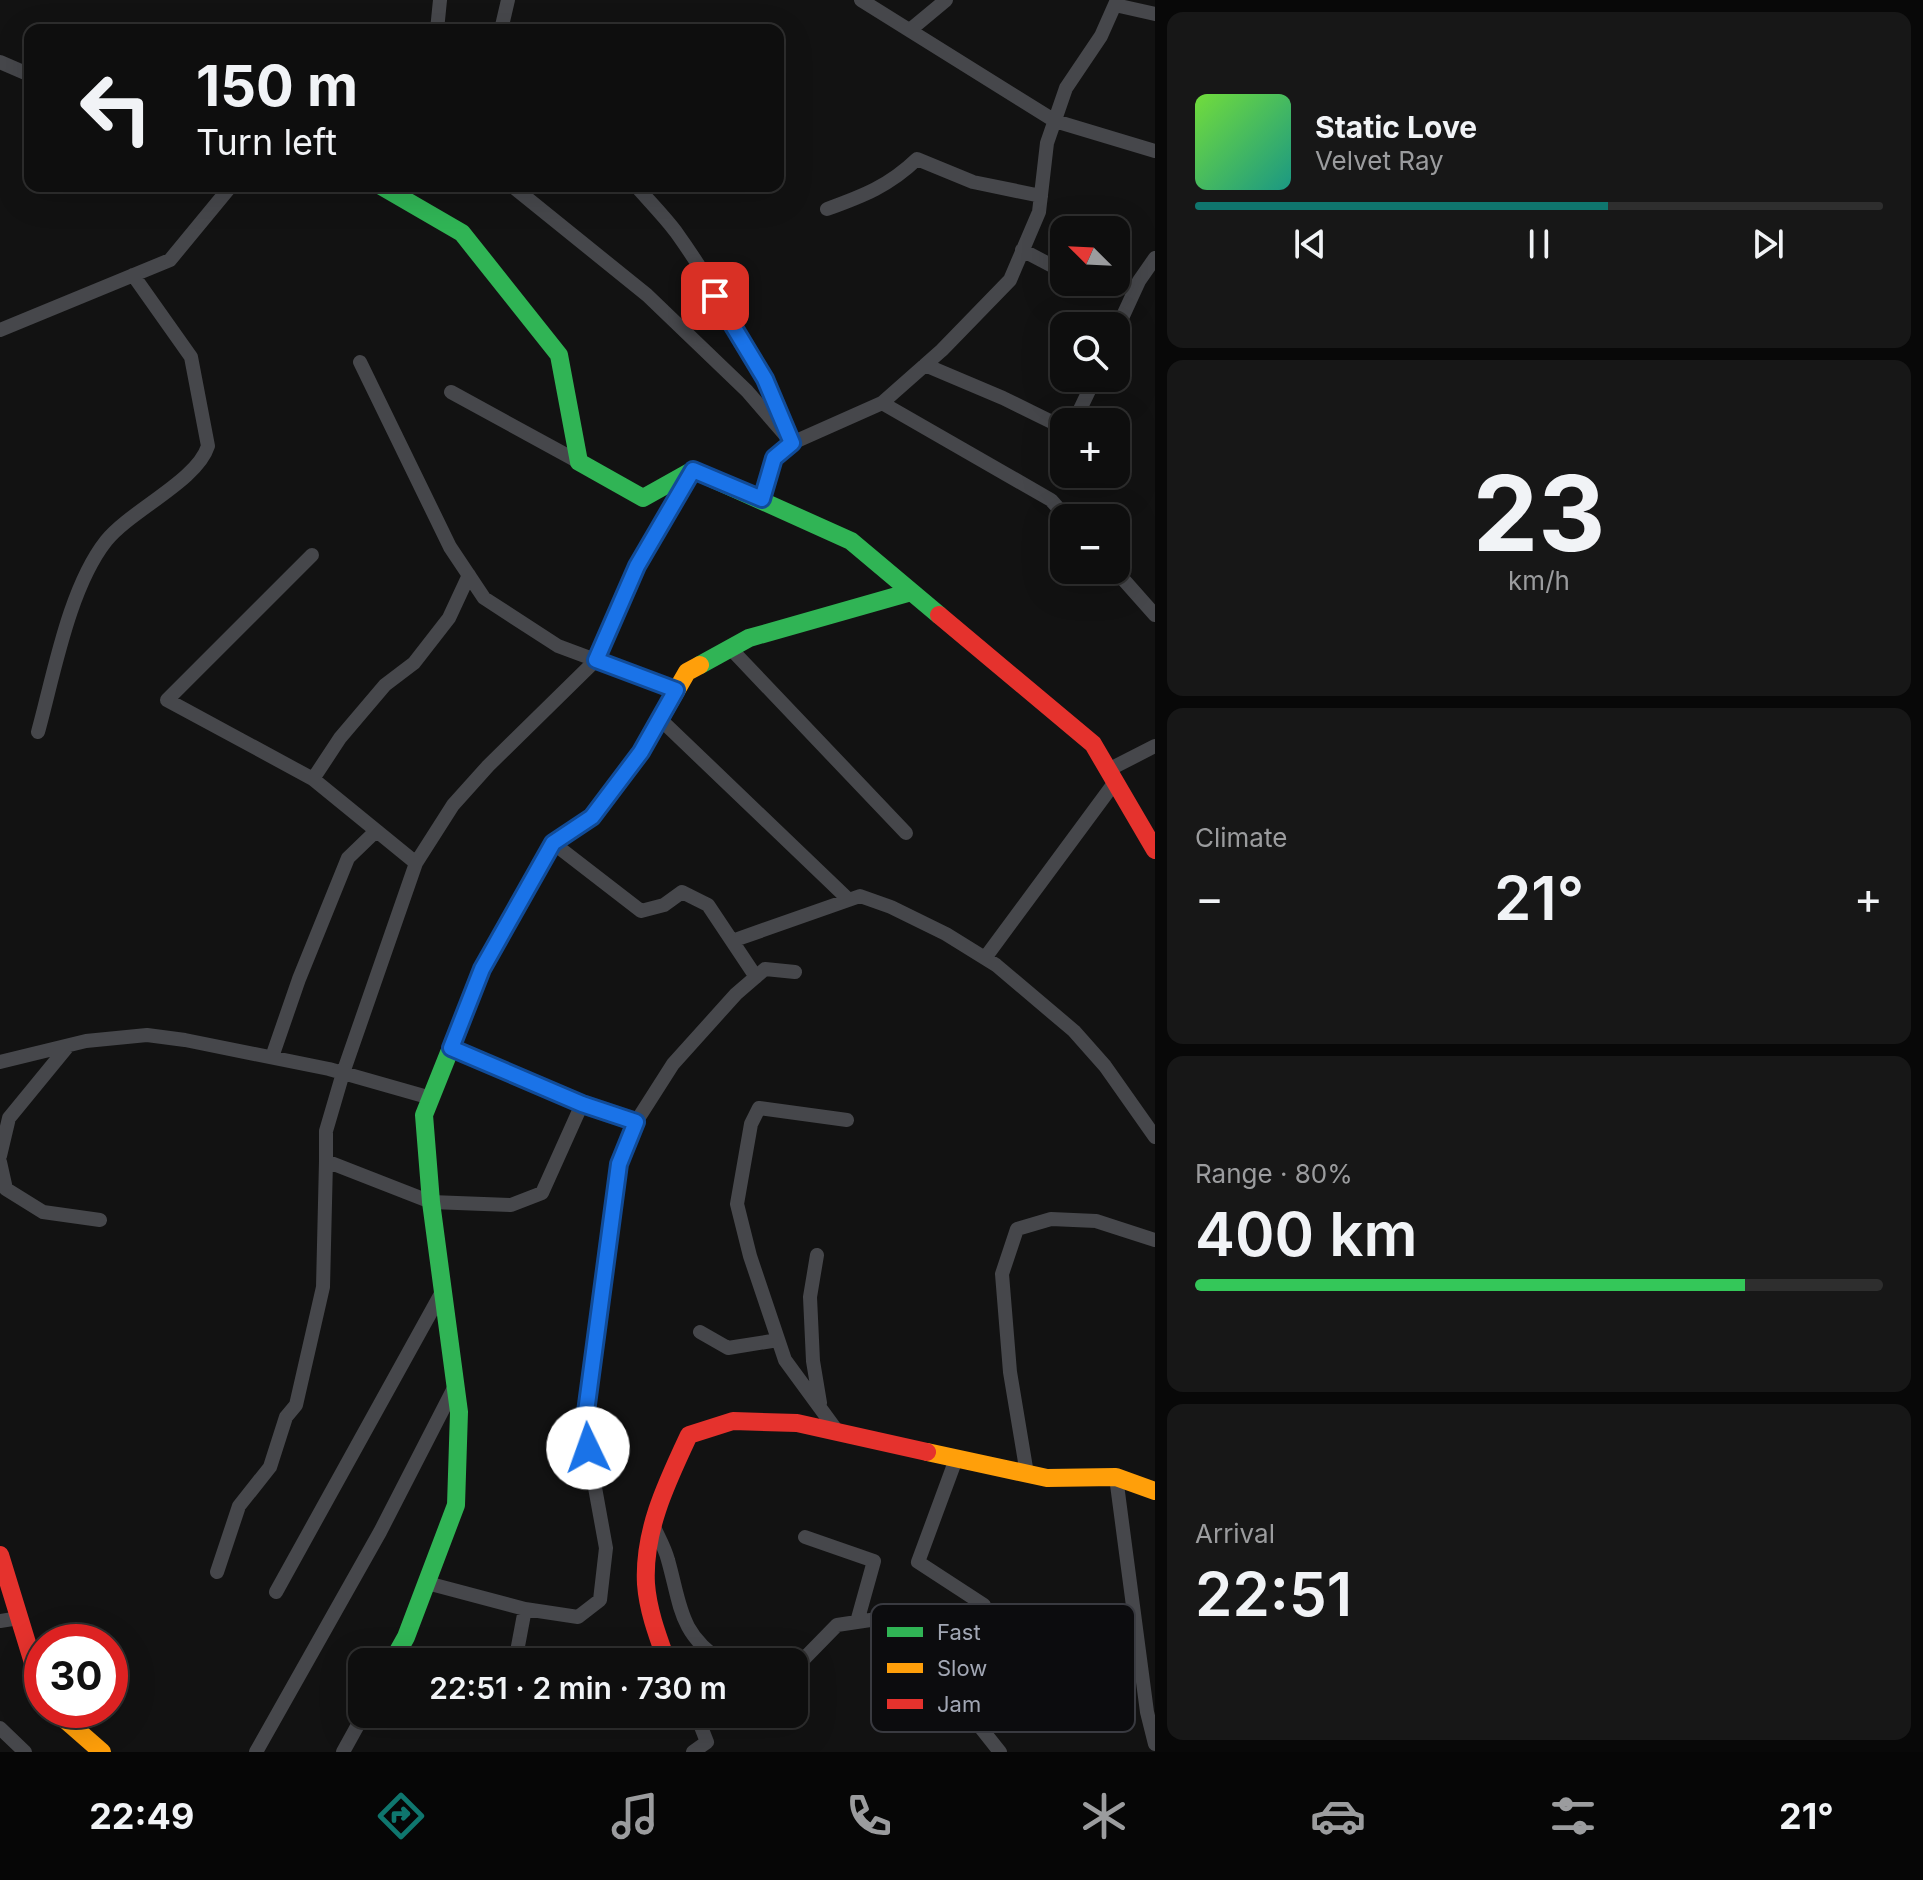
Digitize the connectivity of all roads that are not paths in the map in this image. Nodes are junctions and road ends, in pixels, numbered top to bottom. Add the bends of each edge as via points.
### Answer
1 (440, 0) edge
2 (508, 0) edge
3 (861, 0) edge
4 (946, 0) edge
5 (1116, 2) edge
6 (1155, 14) edge
7 (438, 24) edge
8 (502, 24) edge
9 (910, 30) junction
10 (0, 62) edge
11 (24, 72) edge
12 (1055, 121) junction
13 (1155, 151) edge
14 (226, 192) edge
15 (391, 192) edge
16 (519, 192) edge
17 (641, 192) edge
18 (1041, 196) junction
19 (827, 209) dead end
20 (1022, 250) junction
21 (1155, 258) edge
22 (1050, 265) edge
23 (133, 275) junction
24 (1125, 312) edge
25 (0, 330) edge
26 (360, 362) dead end
27 (925, 365) junction
28 (451, 392) dead end
29 (882, 403) junction
30 (1050, 421) edge
31 (792, 443) junction
32 (579, 462) junction
33 (693, 470) junction
34 (762, 499) junction
35 (1055, 504) edge
36 (312, 555) dead end
37 (469, 575) junction
38 (1127, 584) edge
39 (911, 592) junction
40 (1155, 615) edge
41 (730, 648) junction
42 (596, 660) junction
43 (676, 690) junction
44 (660, 719) junction
45 (38, 732) dead end
46 (1155, 746) edge
47 (1112, 776) junction
48 (313, 779) junction
49 (376, 831) junction
50 (906, 833) dead end
51 (553, 843) junction
52 (1155, 850) edge
53 (416, 863) junction
54 (849, 900) junction
55 (732, 941) junction
56 (985, 958) junction
57 (795, 972) dead end
58 (756, 977) junction
59 (68, 1045) junction
60 (451, 1048) junction
61 (272, 1057) junction
62 (0, 1062) edge
63 (343, 1073) junction
64 (431, 1098) junction
65 (582, 1104) junction
66 (847, 1120) dead end
67 (636, 1122) junction
68 (1155, 1137) edge
69 (0, 1159) edge
70 (326, 1161) junction
71 (431, 1202) junction
72 (100, 1220) dead end
73 (1155, 1240) edge
74 (817, 1255) dead end
75 (442, 1292) junction
76 (700, 1332) dead end
77 (778, 1340) junction
78 (455, 1386) junction
79 (820, 1407) junction
80 (837, 1431) junction
81 (956, 1459) junction
82 (1027, 1474) junction
83 (1116, 1477) junction
84 (1155, 1491) edge
85 (653, 1525) junction
86 (805, 1537) dead end
87 (0, 1555) edge
88 (217, 1572) dead end
89 (427, 1583) junction
90 (276, 1592) dead end
91 (982, 1604) edge
92 (1133, 1604) edge
93 (525, 1609) junction
94 (19, 1618) junction
95 (871, 1620) edge
96 (0, 1621) edge
97 (1135, 1621) edge
98 (857, 1622) junction
99 (24, 1634) edge
100 (400, 1648) edge
101 (518, 1648) edge
102 (662, 1648) edge
103 (704, 1648) edge
104 (808, 1655) edge
105 (0, 1728) edge
106 (75, 1728) edge
107 (356, 1728) edge
108 (702, 1728) edge
109 (984, 1732) edge
110 (1155, 1744) edge
111 (25, 1752) edge
112 (102, 1752) edge
113 (256, 1752) edge
114 (343, 1752) edge
115 (693, 1752) edge
116 (1000, 1752) edge

1 - 7 street
2 - 8 street
3 - 9 street
4 - 9 street
5 - 6 street
5 - 12 street via 1101,36 1066,88
9 - 12 street
10 - 11 street
12 - 13 street
12 - 18 street
14 - 23 street via 170,260
15 - 32 street via 462,233 559,355
16 - 31 street via 647,295 747,391
17 - 31 street via 675,231 707,282 765,379
18 - 19 street via 973,182 917,159 871,193
18 - 20 street
20 - 22 street
20 - 27 street via 1010,280
21 - 24 street
23 - 25 street
23 - 45 street via 191,357 208,446 186,475 106,540 91,565 76,596
26 - 37 street via 450,547
27 - 29 street
27 - 30 street
28 - 32 street
29 - 31 street
29 - 35 street
31 - 34 street via 774,458
32 - 33 street via 643,498
33 - 34 street
33 - 42 street via 637,566
34 - 39 street via 851,541
36 - 48 street via 167,700
37 - 42 street via 484,598 558,646
37 - 48 street via 449,618 414,663 385,685 340,738
38 - 40 street
39 - 41 street
39 - 47 street via 1093,744
41 - 43 street via 687,672
41 - 50 street
42 - 43 street
42 - 53 street via 453,805
43 - 44 street
44 - 51 street via 592,817
44 - 54 street
46 - 47 street
47 - 52 street
47 - 56 street
48 - 49 street
49 - 53 street
49 - 61 street via 348,858
51 - 55 street via 641,911 664,905 682,892 708,905
51 - 60 street via 482,969
53 - 63 street
54 - 55 street
54 - 56 street via 860,896 891,907
55 - 58 street
56 - 68 street via 1074,1031
57 - 58 street via 765,969
58 - 67 street via 673,1064
59 - 61 street via 147,1035
59 - 62 street
59 - 69 street via 9,1118
60 - 64 street
60 - 65 street
61 - 63 street
63 - 64 street
63 - 70 street via 326,1131
64 - 71 street via 424,1115
65 - 67 street
65 - 71 street via 542,1193 511,1205
66 - 77 street via 759,1108 751,1124 737,1204
67 - 93 street via 619,1164 584,1427 606,1548 600,1600 578,1617
69 - 72 street via 6,1189 43,1212
70 - 71 street
70 - 88 street via 323,1287 296,1405 286,1417 270,1467 239,1506
71 - 75 street
73 - 82 street via 1096,1221 1051,1219 1017,1229 1002,1274 1010,1372
74 - 79 street via 810,1297
75 - 78 street
75 - 90 street
76 - 77 street via 728,1348
77 - 79 street via 785,1360
78 - 89 street via 456,1505
78 - 113 street
79 - 80 street
80 - 81 street
80 - 85 street via 797,1423 733,1421 689,1435
81 - 82 street
81 - 91 street via 918,1562
82 - 83 street
83 - 84 street
83 - 92 street
85 - 102 street via 646,1554 649,1606
85 - 103 street via 682,1619
86 - 98 street via 874,1561
87 - 94 street
89 - 93 street
89 - 100 street
93 - 101 street
94 - 96 street
94 - 99 street
95 - 98 street
97 - 110 street
98 - 104 street via 837,1625
105 - 111 street
106 - 112 street
107 - 114 street
108 - 115 street via 707,1742
109 - 116 street

